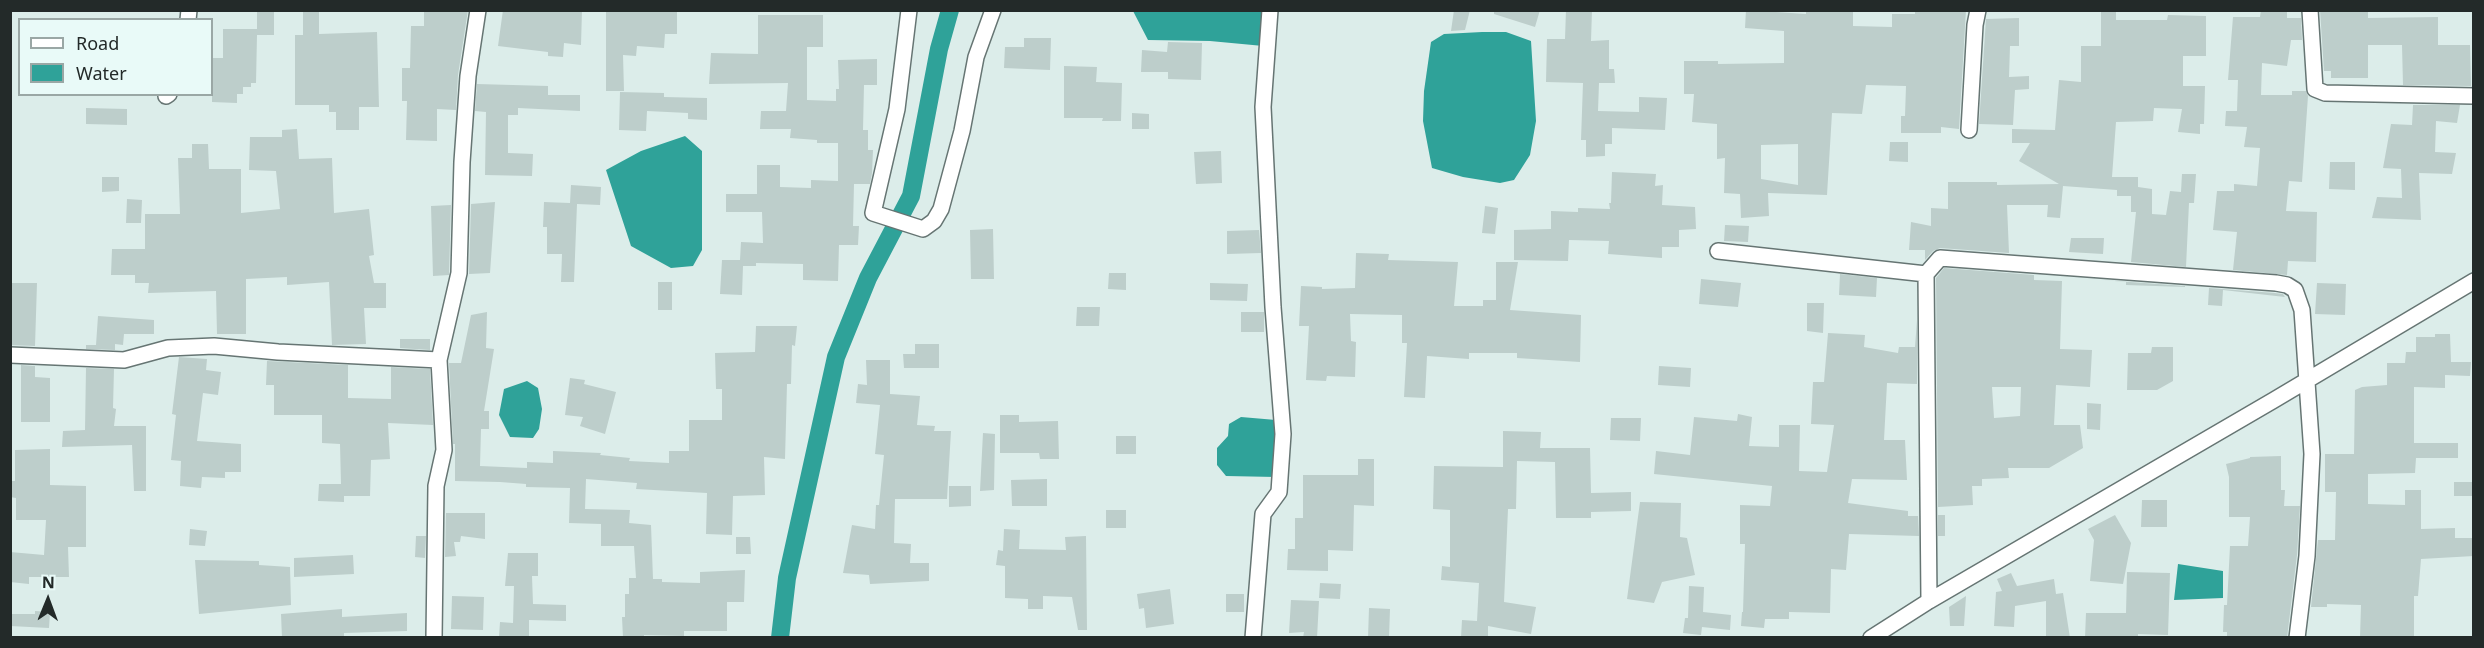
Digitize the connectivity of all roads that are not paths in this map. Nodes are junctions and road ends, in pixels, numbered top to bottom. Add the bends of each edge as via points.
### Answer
1 (478, 10) edge
2 (909, 10) edge
3 (993, 10) edge
4 (1270, 10) edge
5 (1978, 10) edge
6 (2310, 10) edge
7 (2474, 96) edge
8 (1969, 130) dead end
9 (1718, 251) dead end
10 (1926, 274) junction
11 (2474, 281) edge
12 (10, 355) edge
13 (439, 360) junction
14 (2308, 380) junction
15 (1929, 601) junction
16 (434, 638) edge
17 (1253, 638) edge
18 (1871, 638) edge
19 (2297, 638) edge

1 - 13 street via 462,151 459,273
2 - 3 street via 897,109 873,213 923,228 934,221 941,209 976,57
4 - 17 street via 1263,107 1283,434 1280,492 1263,514
5 - 8 street
6 - 7 street via 2314,89 2325,93
9 - 10 street
10 - 14 street via 1940,258 2287,285 2295,290 2302,310
10 - 15 street
11 - 14 street
12 - 13 street via 124,360 168,348 214,346
13 - 16 street via 444,450 436,486
14 - 15 street
14 - 19 street via 2310,502
15 - 18 street

